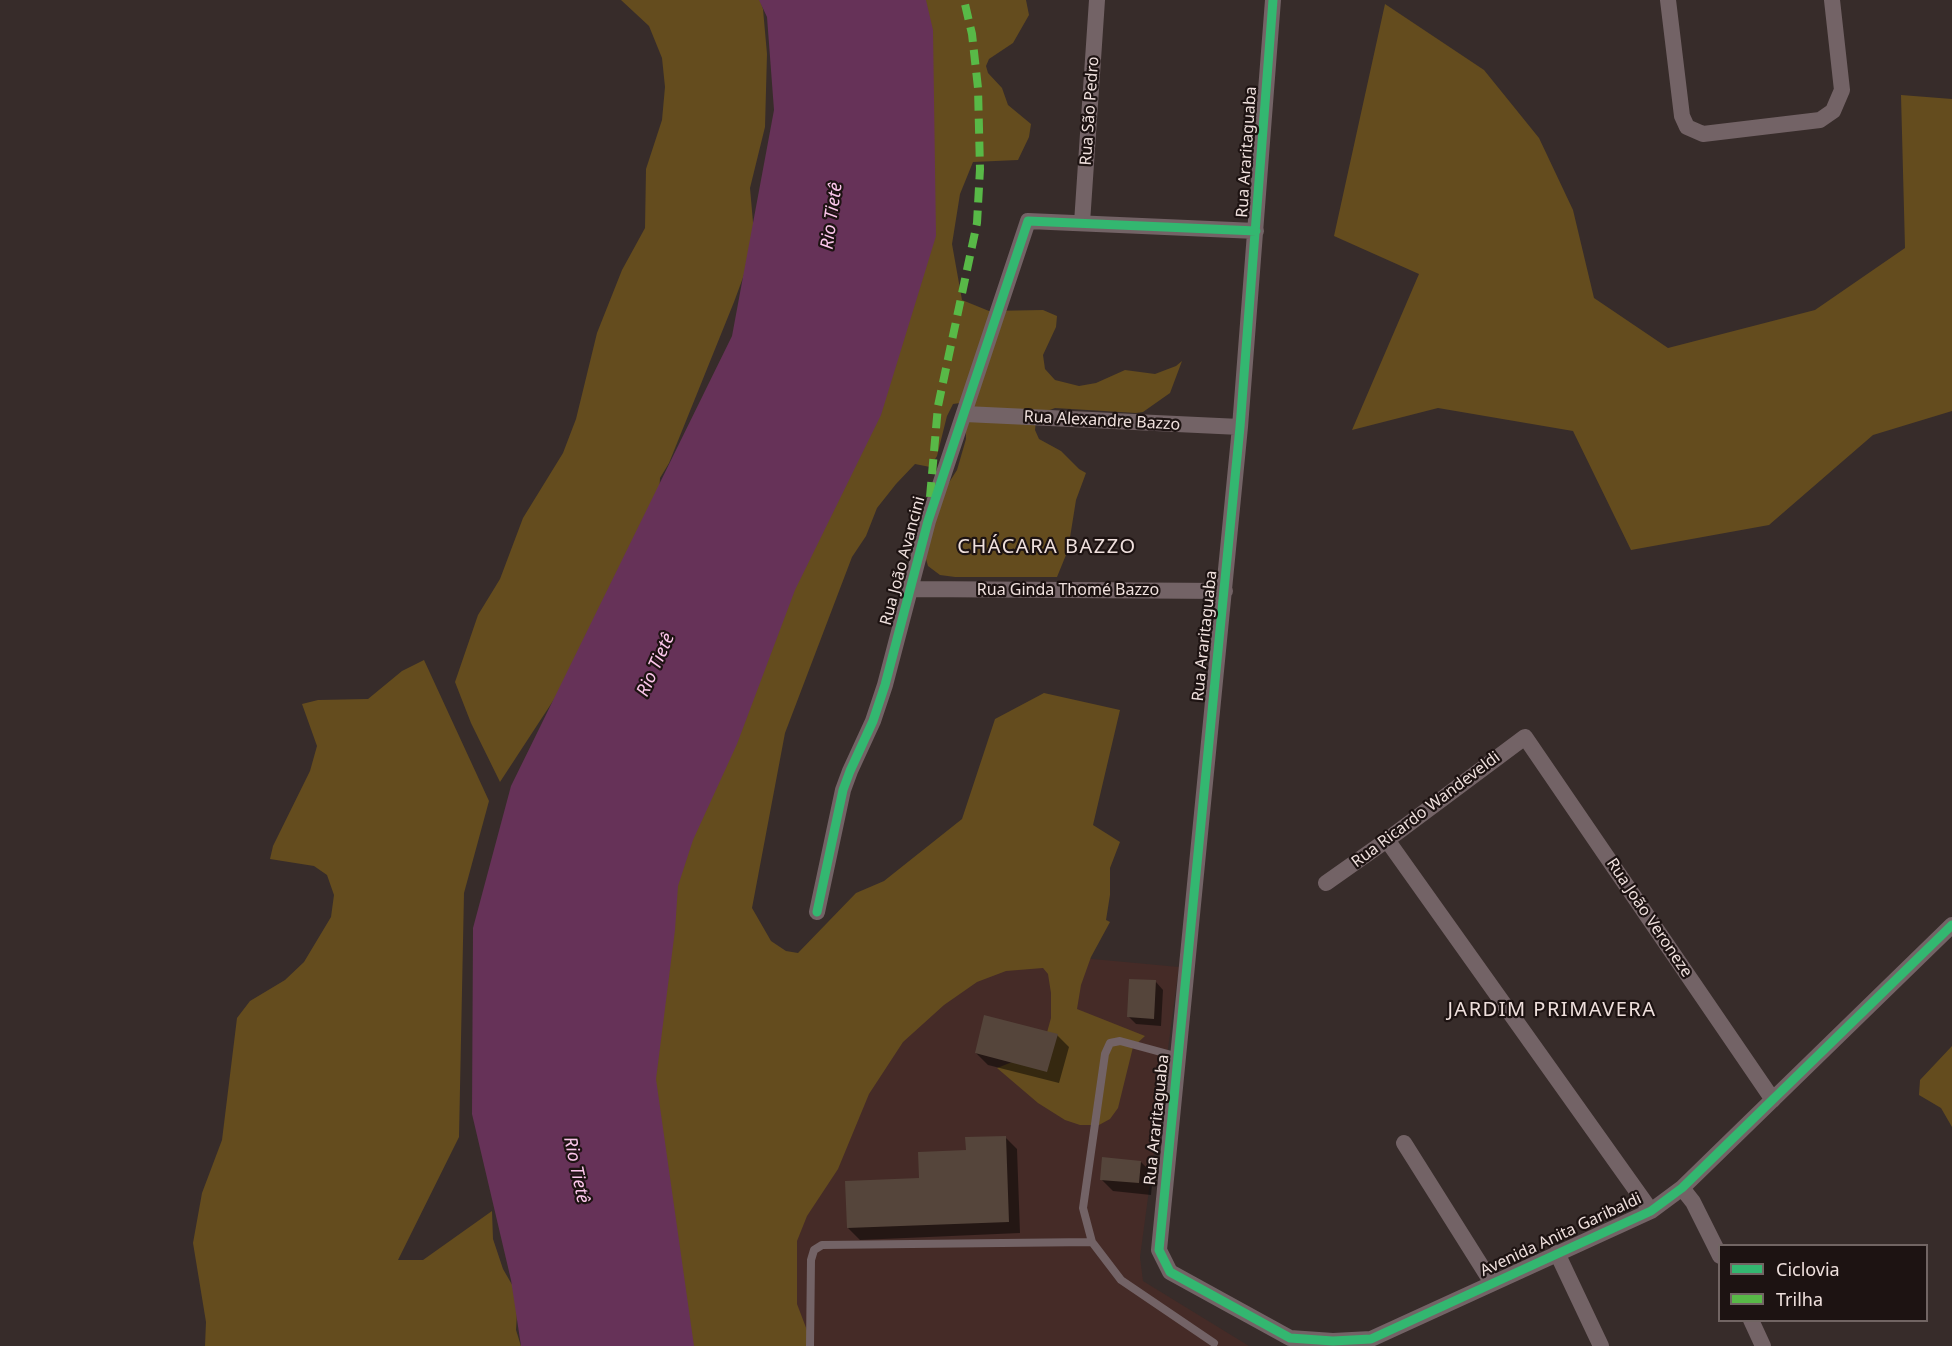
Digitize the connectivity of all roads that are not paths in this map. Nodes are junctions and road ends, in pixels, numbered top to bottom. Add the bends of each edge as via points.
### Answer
1 (1097, 0) edge
2 (1273, 0) edge
3 (1668, 0) edge
4 (1832, 0) edge
5 (1082, 223) junction
6 (1256, 231) junction
7 (964, 414) junction
8 (1240, 428) junction
9 (911, 589) junction
10 (1225, 591) junction
11 (1525, 737) joint
12 (1387, 840) junction
13 (1326, 883) dead end
14 (817, 912) dead end
15 (1952, 925) edge
16 (1179, 1057) junction
17 (1773, 1100) junction
18 (1404, 1143) dead end
19 (1682, 1188) junction
20 (1651, 1211) junction
21 (1092, 1242) junction
22 (1557, 1253) junction
23 (1718, 1254) edge
24 (1170, 1272) joint
25 (1492, 1283) junction
26 (1752, 1322) edge
27 (1214, 1343) dead end
28 (1336, 1343) edge
29 (810, 1346) edge
30 (1601, 1346) edge
31 (1763, 1346) edge

1 - 5 street, Rua São Pedro
2 - 6 street, Rua Araritaguaba
3 - 4 street via 1682,116 1687,127 1703,135 1820,120 1833,111 1842,90
5 - 6 street
5 - 7 street, Rua João Avancini via 1028,221
6 - 8 street, Rua Araritaguaba
7 - 8 street, Rua Alexandre Bazzo
7 - 9 street, Rua João Avancini via 928,520
8 - 10 street, Rua Araritaguaba
9 - 10 street, Rua Ginda Thomé Bazzo
9 - 14 street, Rua João Avancini via 873,721 843,790
10 - 16 street, Rua Araritaguaba
11 - 12 street, Rua Ricardo Wandeveldi
11 - 17 street, Rua João Veroneze
12 - 13 street, Rua Ricardo Wandeveldi
12 - 20 street
15 - 17 street, Avenida Anita Garibaldi
16 - 21 lane via 1120,1041 1110,1043 1105,1054 1083,1208
16 - 24 street, Rua Araritaguaba via 1159,1250
17 - 19 street, Avenida Anita Garibaldi
18 - 25 street
19 - 20 street, Avenida Anita Garibaldi
19 - 23 street
20 - 22 street, Avenida Anita Garibaldi
21 - 27 lane via 1121,1280
21 - 29 lane via 822,1245 814,1250 811,1260
22 - 25 street, Avenida Anita Garibaldi
22 - 30 street
24 - 28 street, Avenida Anita Garibaldi via 1290,1338
25 - 28 street, Avenida Anita Garibaldi via 1371,1339
26 - 31 street

